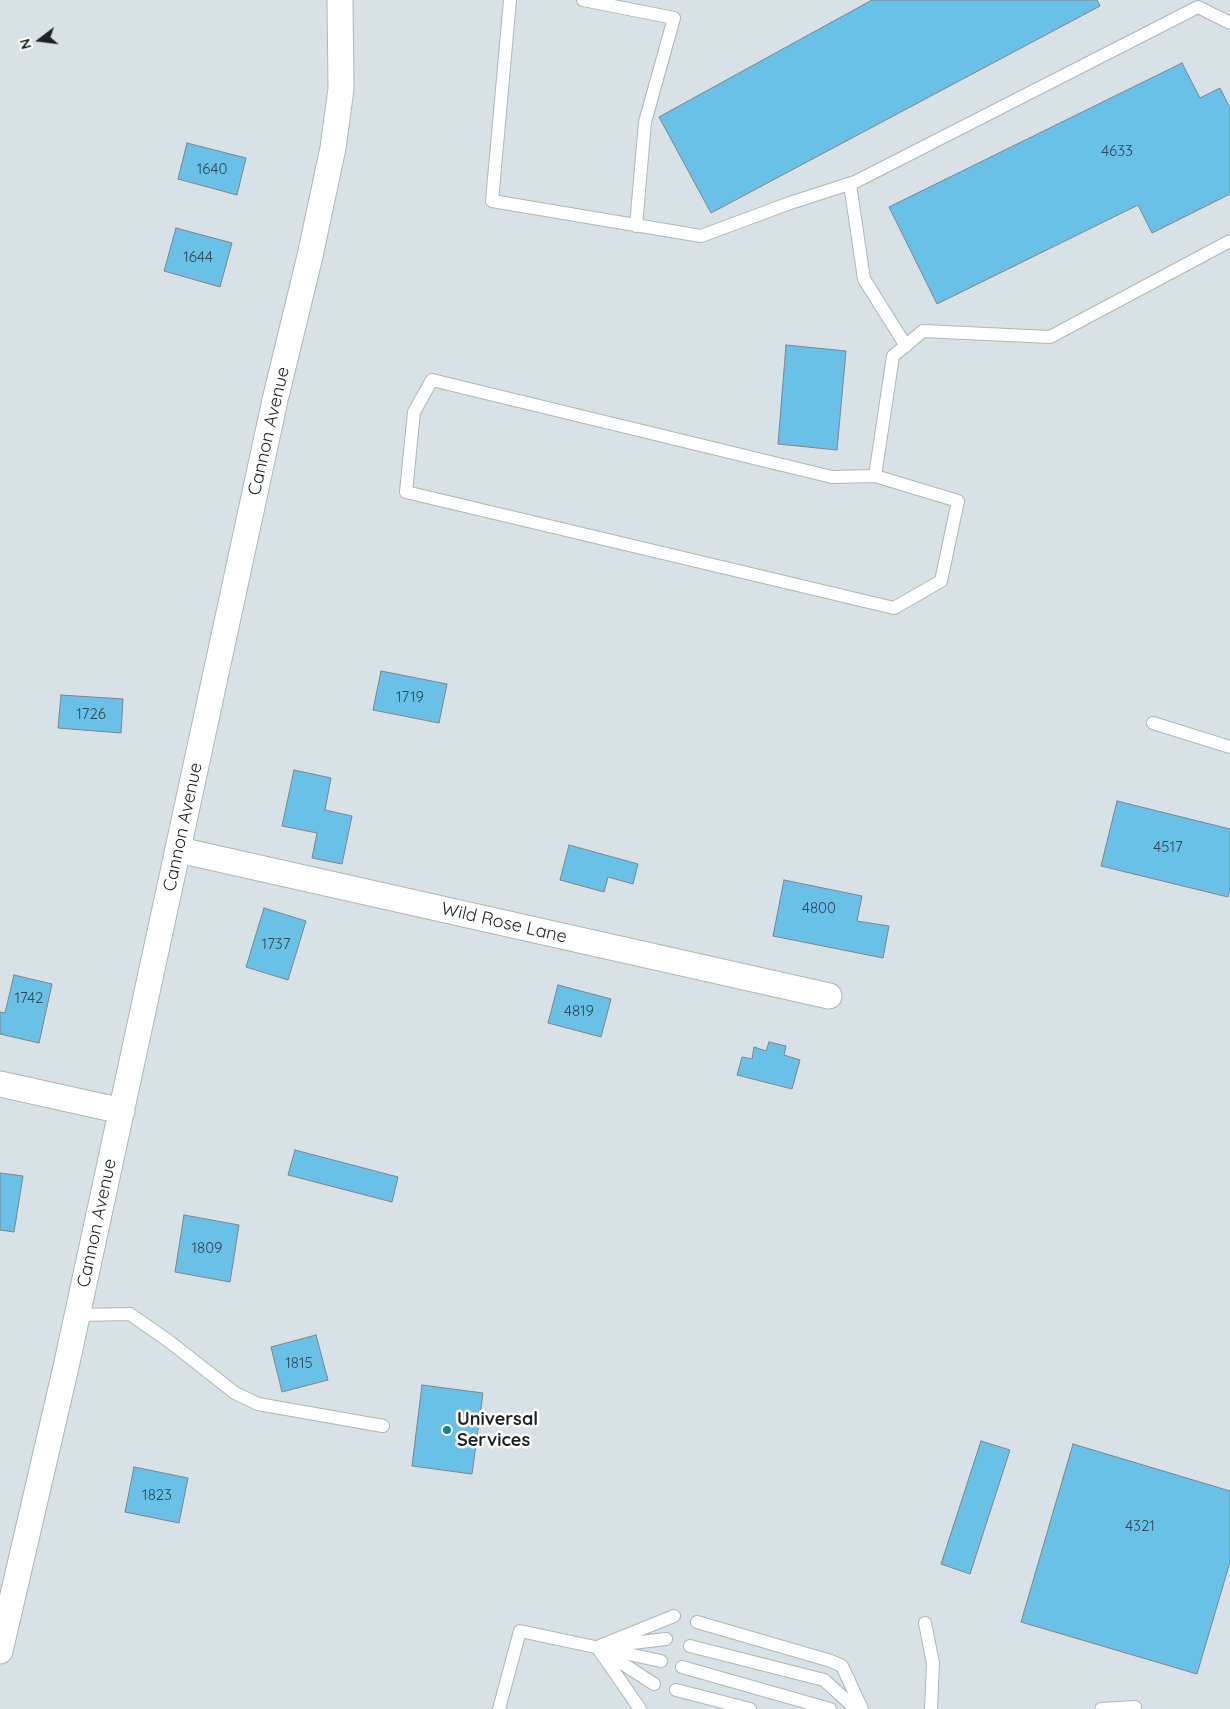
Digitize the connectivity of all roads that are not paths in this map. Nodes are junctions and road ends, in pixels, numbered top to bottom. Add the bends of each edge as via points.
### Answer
1 (340, 0) edge
2 (510, 0) edge
3 (583, 0) edge
4 (1230, 23) edge
5 (850, 184) junction
6 (636, 226) junction
7 (1230, 241) edge
8 (906, 346) junction
9 (875, 476) junction
10 (1153, 722) dead end
11 (1230, 748) edge
12 (179, 850) junction
13 (829, 996) dead end
14 (0, 1084) edge
15 (122, 1110) junction
16 (77, 1315) junction
17 (383, 1426) dead end
18 (674, 1616) dead end
19 (696, 1622) dead end
20 (926, 1623) dead end
21 (666, 1639) dead end
22 (690, 1646) dead end
23 (597, 1647) junction
24 (0, 1651) edge
25 (661, 1661) dead end
26 (682, 1667) dead end
27 (654, 1684) dead end
28 (676, 1690) dead end
29 (1135, 1707) dead end
30 (499, 1709) edge
31 (640, 1709) edge
32 (750, 1709) edge
33 (830, 1709) edge
34 (856, 1709) edge
35 (862, 1709) edge
36 (930, 1709) edge
37 (1101, 1709) edge

1 - 12 street, Cannon Avenue via 341,89 333,148
2 - 6 lane via 492,201
3 - 6 lane via 674,18 644,122
4 - 5 lane via 1198,7
5 - 6 lane via 701,236
5 - 8 lane via 864,279
7 - 8 lane via 1050,337 923,331
8 - 9 lane via 893,356
9 - 9 lane via 832,477 432,380 414,412 406,492 894,608 941,580 958,501
10 - 11 lane
12 - 13 street, Wild Rose Lane
12 - 15 street, Cannon Avenue
14 - 15 street
15 - 16 street, Cannon Avenue
16 - 17 lane via 130,1314 235,1394 258,1404
16 - 24 street, Cannon Avenue
18 - 23 lane
19 - 35 lane via 842,1666
20 - 36 lane via 933,1663
21 - 23 lane
22 - 34 lane via 824,1680
23 - 25 lane
23 - 27 lane
23 - 30 lane via 520,1631
23 - 31 lane
26 - 33 lane
28 - 32 lane
29 - 37 lane

